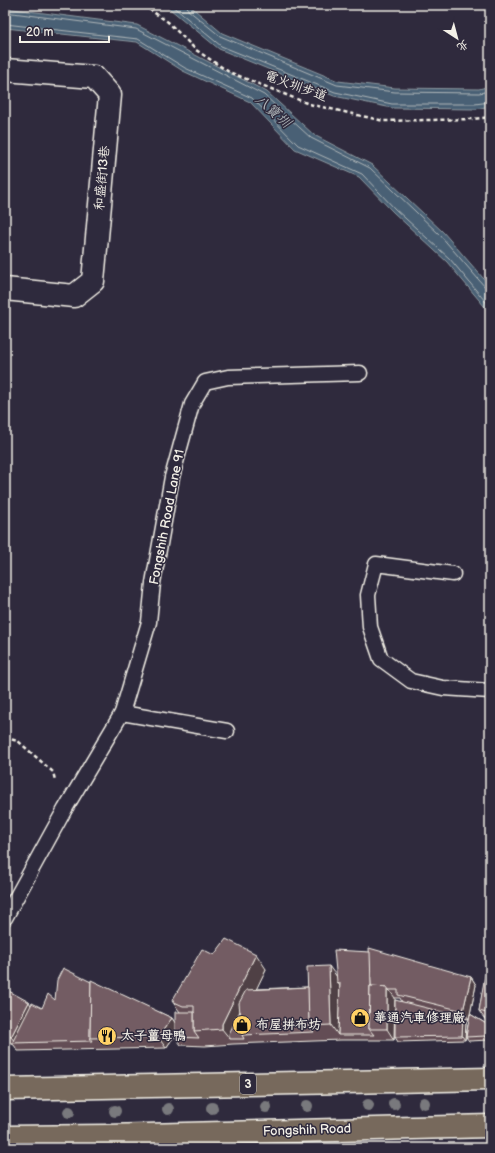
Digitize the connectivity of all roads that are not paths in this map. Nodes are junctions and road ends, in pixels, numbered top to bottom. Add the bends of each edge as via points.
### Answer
1 (5, 70) edge
2 (5, 289) edge
3 (360, 373) dead end
4 (453, 574) dead end
5 (490, 691) edge
6 (122, 713) junction
7 (227, 731) dead end
8 (5, 918) edge
9 (490, 1079) edge
10 (5, 1089) edge
11 (490, 1126) edge
12 (5, 1137) edge
13 (102, 1142) edge

1 - 2 street, 和盛街13巷 via 94,77 110,95 93,281 74,296
3 - 6 lane, Fongshih Road Lane 91 via 228,377 205,382 192,404 172,477 153,583 149,622
4 - 5 lane via 376,564 368,595 370,627 381,659 411,681 443,688
6 - 7 lane
6 - 8 lane, Fongshih Road Lane 91
9 - 10 main road, 3
11 - 13 main road, Fongshih Road
12 - 13 main road, Fongshih Road

